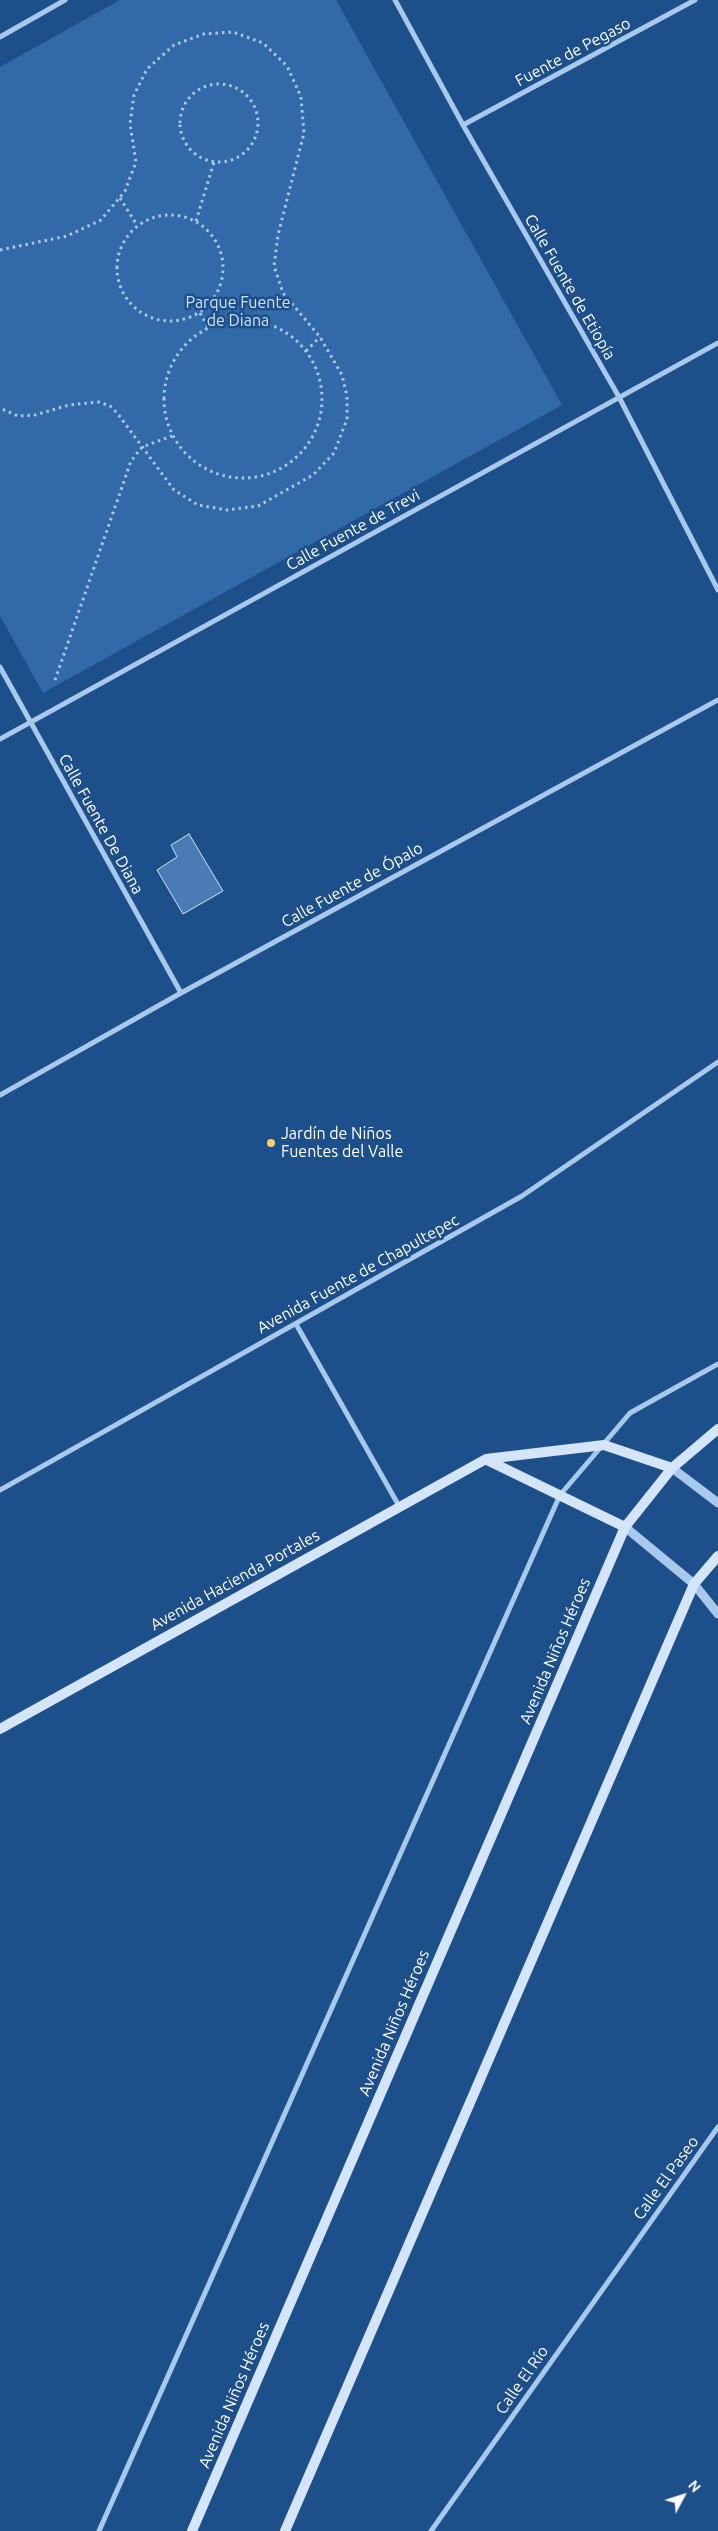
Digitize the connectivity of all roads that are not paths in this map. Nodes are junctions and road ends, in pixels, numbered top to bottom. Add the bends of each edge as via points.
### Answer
1 (65, 0) edge
2 (395, 0) edge
3 (695, 0) edge
4 (0, 37) edge
5 (463, 126) junction
6 (718, 343) edge
7 (619, 397) junction
8 (718, 590) edge
9 (0, 667) edge
10 (718, 700) edge
11 (31, 722) junction
12 (0, 739) edge
13 (180, 994) junction
14 (718, 1062) edge
15 (0, 1095) edge
16 (296, 1324) junction
17 (718, 1364) edge
18 (718, 1429) edge
19 (604, 1445) junction
20 (486, 1460) junction
21 (672, 1468) junction
22 (0, 1490) edge
23 (560, 1495) junction
24 (718, 1503) edge
25 (398, 1506) junction
26 (624, 1527) junction
27 (718, 1556) edge
28 (694, 1584) junction
29 (718, 1614) edge
30 (0, 1729) edge
31 (718, 2127) edge
32 (634, 2244) joint
33 (99, 2531) edge
34 (192, 2531) edge
35 (285, 2531) edge
36 (431, 2531) edge

1 - 4 street
2 - 5 street, Calle Fuente de Etiopía
3 - 5 street, Fuente de Pegaso
5 - 7 street, Calle Fuente de Etiopía
6 - 7 street, Calle Fuente de Trevi
7 - 8 street, Calle Fuente de Etiopía
7 - 11 street, Calle Fuente de Trevi
9 - 11 street, Calle Fuente De Diana
10 - 13 street, Calle Fuente de Ópalo
11 - 12 street, Calle Fuente de Trevi
11 - 13 street, Calle Fuente De Diana
13 - 15 street, Calle Fuente de Ópalo
14 - 16 street, Avenida Fuente de Chapultepec via 522,1196
16 - 22 street, Avenida Fuente de Chapultepec
16 - 25 street
17 - 19 street via 630,1413
18 - 21 main road, Avenida Niños Héroes
19 - 20 main road, Avenida Hacienda Portales
19 - 21 main road, Avenida Hacienda Portales
19 - 23 street
20 - 23 main road
20 - 25 main road, Avenida Hacienda Portales
21 - 24 street
21 - 26 main road, Avenida Niños Héroes
23 - 26 main road
23 - 33 street
25 - 30 main road, Avenida Hacienda Portales
26 - 28 street
26 - 34 main road, Avenida Niños Héroes
27 - 28 main road
28 - 29 street
28 - 35 main road
31 - 32 street, Calle El Paseo
32 - 36 street, Calle El Río

